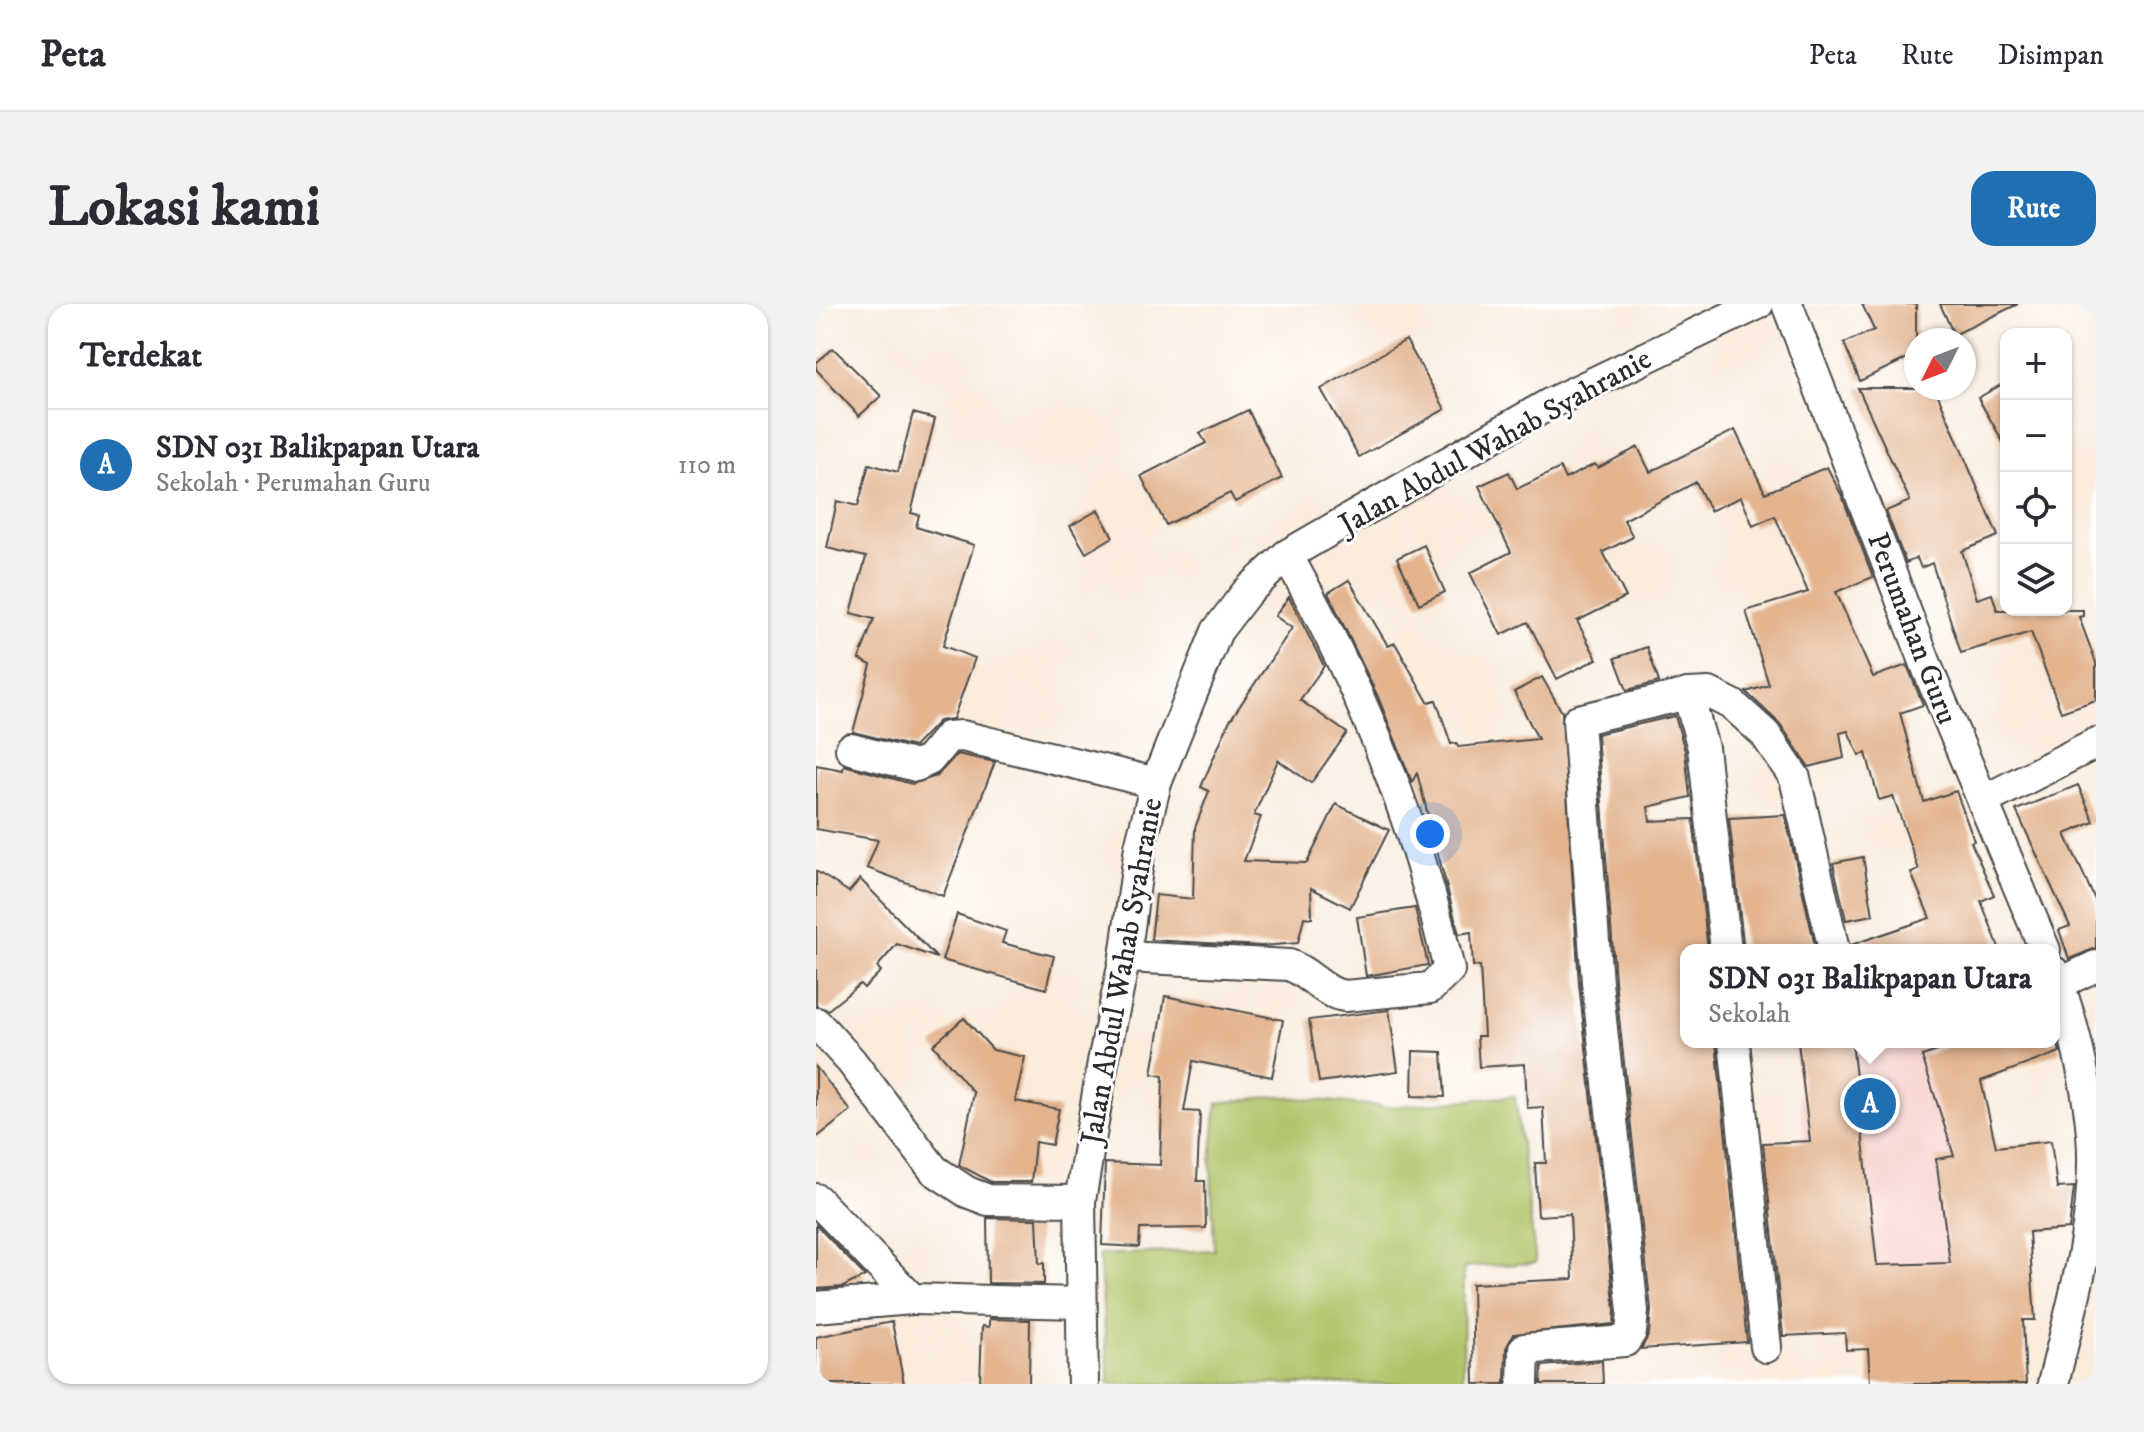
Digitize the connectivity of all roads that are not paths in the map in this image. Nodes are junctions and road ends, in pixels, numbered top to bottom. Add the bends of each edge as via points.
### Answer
1 (1758, 304) edge
2 (1787, 304) edge
3 (1287, 555) junction
4 (1688, 694) junction
5 (2096, 743) edge
6 (851, 749) dead end
7 (1156, 783) junction
8 (1983, 801) junction
9 (1725, 944) edge
10 (1833, 944) edge
11 (2043, 944) edge
12 (1125, 957) junction
13 (2096, 966) edge
14 (2060, 979) edge
15 (2060, 995) edge
16 (816, 1023) edge
17 (1735, 1048) edge
18 (2095, 1162) edge
19 (816, 1199) edge
20 (1080, 1201) junction
21 (912, 1299) junction
22 (1080, 1303) junction
23 (816, 1307) edge
24 (1766, 1347) dead end
25 (1083, 1384) edge
26 (1523, 1384) edge
27 (2053, 1384) edge

1 - 3 street, Jalan Abdul Wahab Syahranie via 1551,403
2 - 8 street, Perumahan Guru
3 - 7 street, Jalan Abdul Wahab Syahranie via 1247,592 1217,631
3 - 12 street via 1328,629 1403,805 1449,970 1430,988 1345,996 1334,995 1289,965
4 - 9 street via 1703,748
4 - 10 street via 1709,693 1733,705 1765,734 1795,778
4 - 26 street via 1578,720 1597,983 1633,1311 1625,1341 1524,1349
5 - 8 street
6 - 7 street via 916,766 929,760 948,737 962,736
7 - 12 street, Jalan Abdul Wahab Syahranie via 1140,847
8 - 11 street, Perumahan Guru
12 - 20 street, Jalan Abdul Wahab Syahranie
13 - 14 street
15 - 18 street via 2085,1088
16 - 20 street via 934,1170 988,1200
17 - 24 street
18 - 27 street via 2082,1260
19 - 21 street
20 - 22 street, Jalan Abdul Wahab Syahranie
21 - 22 street
21 - 23 street
22 - 25 street, Jalan Abdul Wahab Syahranie

